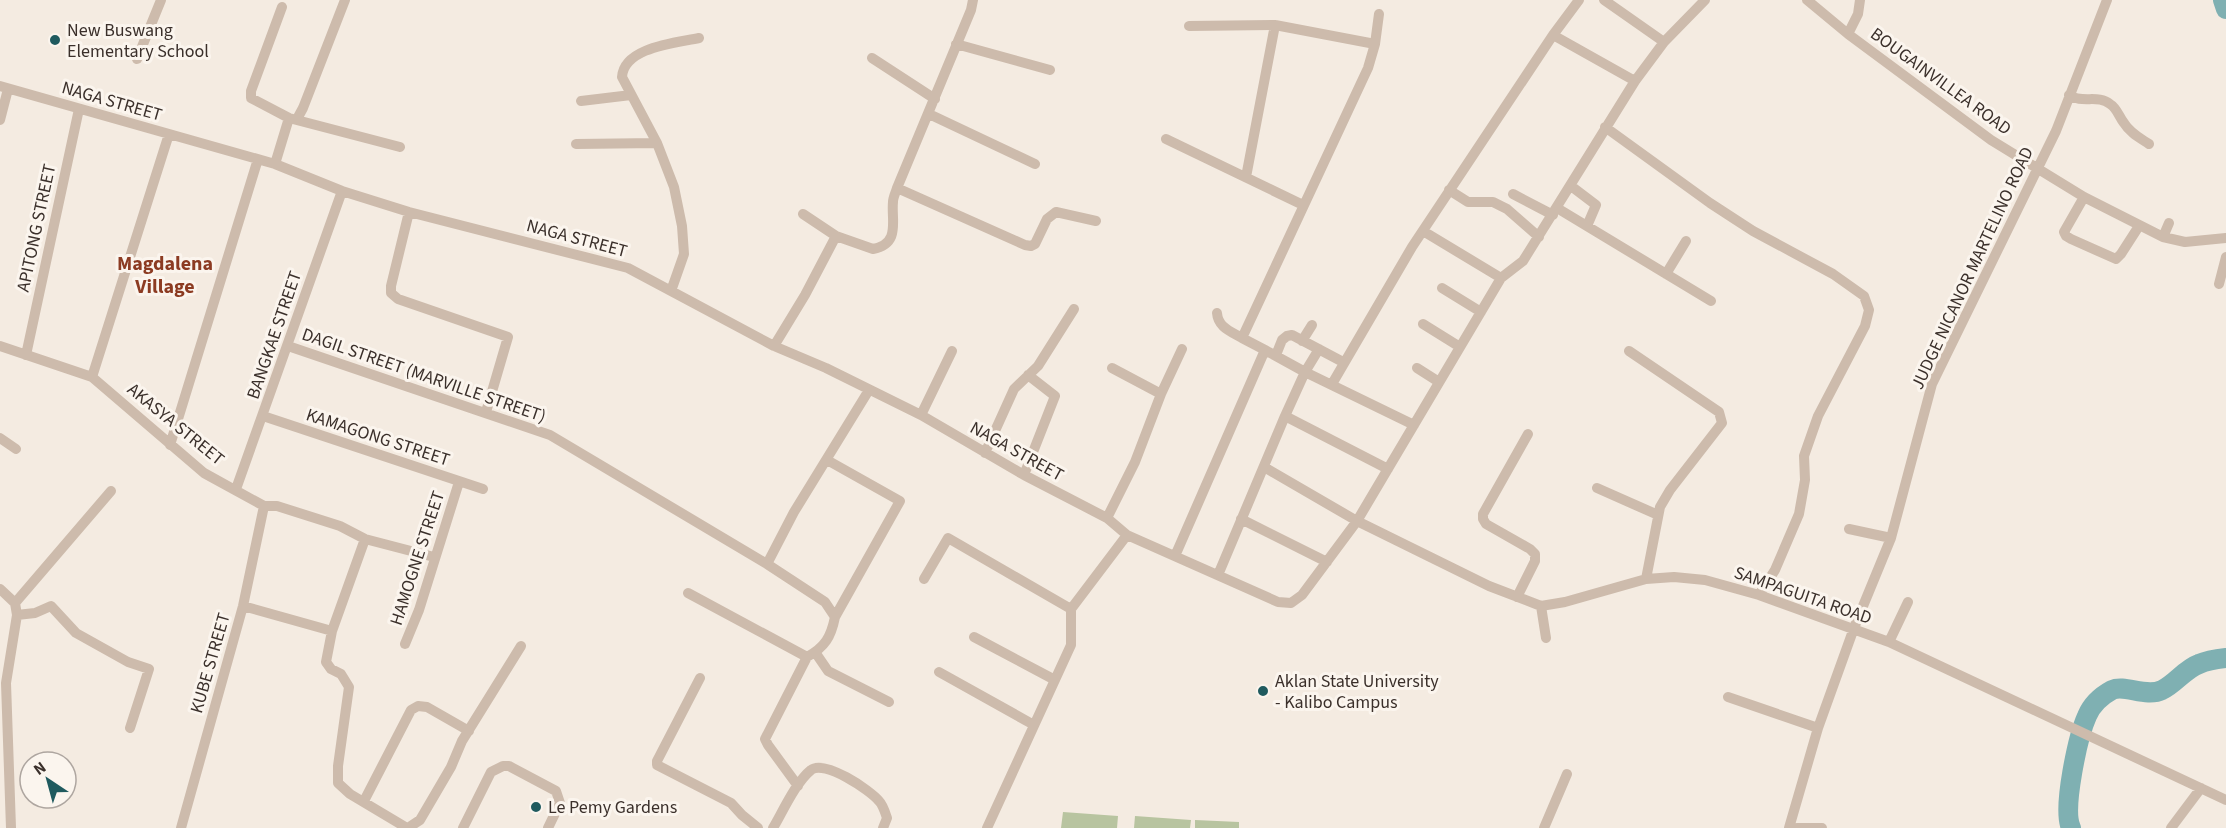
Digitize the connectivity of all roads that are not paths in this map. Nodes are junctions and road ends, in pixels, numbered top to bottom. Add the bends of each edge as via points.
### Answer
1 (161, 0) edge
2 (345, 0) edge
3 (973, 0) edge
4 (1579, 0) edge
5 (1604, 0) edge
6 (1860, 0) edge
7 (2107, 0) edge
8 (1700, 1) edge
9 (1815, 2) edge
10 (282, 7) dead end
11 (1379, 14) dead end
12 (1275, 25) junction
13 (1189, 26) dead end
14 (1553, 34) junction
15 (1848, 34) junction
16 (699, 38) dead end
17 (1664, 42) junction
18 (956, 44) junction
19 (1375, 44) junction
20 (872, 58) dead end
21 (137, 59) dead end
22 (1050, 70) dead end
23 (1635, 81) junction
24 (4, 88) edge
25 (2070, 95) junction
26 (631, 96) junction
27 (935, 99) junction
28 (581, 101) dead end
29 (79, 109) junction
30 (929, 114) junction
31 (293, 119) junction
32 (0, 120) edge
33 (1605, 127) junction
34 (169, 134) junction
35 (1166, 139) dead end
36 (657, 143) junction
37 (576, 144) dead end
38 (2149, 144) dead end
39 (400, 147) dead end
40 (258, 159) junction
41 (275, 164) junction
42 (1035, 164) dead end
43 (2038, 169) junction
44 (1246, 177) junction
45 (1570, 186) junction
46 (897, 188) junction
47 (1449, 190) junction
48 (342, 191) junction
49 (1513, 194) dead end
50 (2084, 197) junction
51 (1303, 205) junction
52 (1555, 211) junction
53 (409, 212) junction
54 (803, 214) dead end
55 (1096, 221) dead end
56 (2169, 223) dead end
57 (1587, 226) junction
58 (2139, 226) junction
59 (1423, 231) junction
60 (836, 236) junction
61 (1539, 237) junction
62 (2163, 237) junction
63 (2226, 238) edge
64 (1686, 241) dead end
65 (2226, 257) edge
66 (1666, 274) junction
67 (1501, 278) junction
68 (2219, 284) dead end
69 (1442, 288) dead end
70 (671, 291) junction
71 (1711, 301) dead end
72 (1074, 309) dead end
73 (1481, 312) junction
74 (1217, 313) dead end
75 (1423, 324) dead end
76 (1312, 325) dead end
77 (1242, 338) junction
78 (1302, 341) junction
79 (0, 346) edge
80 (288, 346) junction
81 (774, 346) junction
82 (1460, 347) junction
83 (1182, 349) dead end
84 (1319, 349) junction
85 (1265, 350) junction
86 (952, 351) dead end
87 (1629, 351) dead end
88 (26, 355) junction
89 (1276, 355) junction
90 (1343, 362) junction
91 (1112, 368) dead end
92 (1417, 368) dead end
93 (1305, 372) junction
94 (1028, 375) junction
95 (92, 377) junction
96 (1439, 382) junction
97 (1332, 384) junction
98 (869, 390) junction
99 (1161, 394) junction
100 (486, 412) junction
101 (921, 415) junction
102 (262, 416) junction
103 (1286, 416) junction
104 (1414, 425) junction
105 (1528, 434) dead end
106 (0, 438) edge
107 (170, 445) junction
108 (16, 448) dead end
109 (985, 453) junction
110 (827, 460) junction
111 (1264, 467) junction
112 (1388, 469) junction
113 (1024, 475) junction
114 (459, 482) junction
115 (1597, 488) dead end
116 (236, 489) junction
117 (483, 489) dead end
118 (111, 491) dead end
119 (264, 506) junction
120 (1658, 515) junction
121 (1107, 518) junction
122 (1241, 519) junction
123 (1357, 520) junction
124 (1849, 529) dead end
125 (1127, 536) junction
126 (365, 538) junction
127 (1891, 538) junction
128 (1175, 556) junction
129 (434, 557) junction
130 (1327, 562) junction
131 (767, 564) junction
132 (1218, 575) junction
133 (924, 579) dead end
134 (1646, 579) junction
135 (0, 589) edge
136 (688, 593) dead end
137 (1760, 595) junction
138 (1517, 597) junction
139 (1908, 602) dead end
140 (243, 606) junction
141 (1541, 606) junction
142 (16, 609) junction
143 (1071, 609) junction
144 (834, 617) junction
145 (1854, 628) junction
146 (332, 631) junction
147 (974, 637) dead end
148 (1546, 638) dead end
149 (1889, 642) junction
150 (405, 644) dead end
151 (521, 646) dead end
152 (811, 655) junction
153 (939, 672) dead end
154 (700, 678) dead end
155 (1055, 680) junction
156 (1728, 696) dead end
157 (889, 702) dead end
158 (1034, 725) junction
159 (130, 728) dead end
160 (1818, 728) junction
161 (469, 731) junction
162 (1567, 774) dead end
163 (798, 786) junction
164 (2200, 788) junction
165 (2226, 800) edge
166 (364, 801) junction
167 (10, 828) edge
168 (181, 828) edge
169 (408, 828) edge
170 (463, 828) edge
171 (548, 828) edge
172 (758, 828) edge
173 (773, 828) edge
174 (883, 828) edge
175 (987, 828) edge
176 (1544, 828) edge
177 (1790, 828) edge
178 (1797, 828) edge
179 (1822, 828) edge
180 (2171, 828) edge

1 - 21 street
2 - 31 street via 303,108
3 - 18 street
4 - 14 street
5 - 17 street
6 - 15 street
7 - 25 street, JUDGE NICANOR MARTELINO ROAD
8 - 17 street
9 - 15 street, BOUGAINVILLEA ROAD
10 - 31 street via 250,91 251,98
11 - 19 street
12 - 13 street
12 - 19 street
12 - 44 street
14 - 23 street
14 - 47 street
15 - 43 street, BOUGAINVILLEA ROAD via 1991,140
16 - 26 street via 631,58 622,77
17 - 23 street
18 - 22 street
18 - 27 street
19 - 51 street via 1368,68
20 - 27 street
23 - 33 street
24 - 29 street, NAGA STREET
24 - 32 street
25 - 38 street via 2074,99 2104,100 2133,134
25 - 43 street, JUDGE NICANOR MARTELINO ROAD
26 - 28 street
26 - 36 street
27 - 30 street
29 - 34 street, NAGA STREET
29 - 88 street, APITONG STREET
30 - 42 street
30 - 46 street
31 - 39 street
31 - 41 street
33 - 45 street
33 - 137 street via 1753,231 1833,274 1864,296 1869,310 1818,416 1804,456 1805,480 1799,514
34 - 40 street, NAGA STREET
34 - 95 street
35 - 44 street
36 - 37 street
36 - 70 street via 674,187 682,226 684,254
40 - 41 street, NAGA STREET
40 - 107 street
41 - 48 street, NAGA STREET
43 - 50 street, BOUGAINVILLEA ROAD
43 - 127 street, JUDGE NICANOR MARTELINO ROAD via 1932,384
44 - 51 street
45 - 52 street
45 - 57 street via 1596,205
46 - 55 street via 1031,246 1047,219 1056,212
46 - 60 street via 894,227 885,244 873,249
47 - 59 street
47 - 61 street via 1468,202 1493,201
48 - 53 street, NAGA STREET
48 - 80 street, BANGKAE STREET
49 - 52 street
50 - 58 street, BOUGAINVILLEA ROAD
50 - 58 street via 2064,232 2071,239 2116,259
51 - 77 street
52 - 57 street
52 - 61 street
53 - 70 street, NAGA STREET via 628,268
53 - 100 street via 392,293 398,299 508,337
54 - 60 street
56 - 62 street
57 - 66 street
58 - 62 street, BOUGAINVILLEA ROAD
59 - 67 street
59 - 90 street
60 - 81 street
61 - 67 street via 1524,261
62 - 63 street, BOUGAINVILLEA ROAD via 2185,242
64 - 66 street
65 - 68 street
66 - 71 street
67 - 73 street
69 - 73 street
70 - 81 street, NAGA STREET
72 - 94 street via 1045,356
73 - 82 street
74 - 77 street via 1221,326
75 - 82 street
76 - 78 street
77 - 85 street
78 - 84 street
78 - 89 street via 1287,336
79 - 88 street, AKASYA STREET
80 - 100 street, DAGIL STREET (MARVILLE STREET)
80 - 102 street, BANGKAE STREET
81 - 98 street, NAGA STREET
82 - 96 street
83 - 99 street
84 - 90 street
84 - 93 street
85 - 89 street
85 - 128 street
86 - 101 street
87 - 120 street via 1719,412 1722,423 1670,490
88 - 95 street, AKASYA STREET
89 - 93 street
90 - 97 street
91 - 99 street
92 - 96 street
93 - 97 street
93 - 103 street
94 - 109 street via 1014,389
94 - 113 street via 1055,396
95 - 107 street, AKASYA STREET
96 - 104 street
97 - 104 street
98 - 101 street, NAGA STREET
98 - 110 street
99 - 121 street via 1135,462
100 - 131 street, DAGIL STREET (MARVILLE STREET) via 550,435
101 - 109 street, NAGA STREET
102 - 114 street, KAMAGONG STREET
102 - 116 street, BANGKAE STREET
103 - 111 street
103 - 112 street
104 - 112 street
105 - 138 street via 1483,519 1535,554
106 - 108 street
107 - 116 street, AKASYA STREET via 204,472
109 - 113 street, NAGA STREET
110 - 131 street
110 - 144 street via 900,501
111 - 122 street
111 - 123 street
112 - 123 street
113 - 121 street, NAGA STREET
114 - 117 street, KAMAGONG STREET
114 - 129 street, HAMOGNE STREET
115 - 120 street
116 - 119 street, AKASYA STREET
118 - 142 street
119 - 126 street, AKASYA STREET via 278,506
119 - 140 street, KUBE STREET
120 - 134 street
121 - 125 street, NAGA STREET
122 - 130 street
122 - 132 street
123 - 130 street
123 - 138 street
124 - 127 street
125 - 128 street, NAGA STREET
125 - 143 street
126 - 129 street, AKASYA STREET
126 - 146 street
127 - 145 street, JUDGE NICANOR MARTELINO ROAD
128 - 132 street, NAGA STREET
129 - 150 street, HAMOGNE STREET
130 - 132 street, NAGA STREET via 1291,603 1278,602
131 - 144 street, DAGIL STREET (MARVILLE STREET) via 825,602
133 - 143 street via 948,538
134 - 137 street, SAMPAGUITA ROAD via 1705,580
134 - 141 street, SAMPAGUITA ROAD
135 - 142 street
136 - 152 street
137 - 145 street, SAMPAGUITA ROAD
138 - 141 street
139 - 149 street
140 - 146 street
140 - 168 street, KUBE STREET
141 - 148 street
142 - 159 street via 40,612 51,606 76,633 148,669
142 - 167 street via 6,683
143 - 155 street via 1071,645
144 - 152 street via 832,633
145 - 149 street, SAMPAGUITA ROAD
145 - 160 street, JUDGE NICANOR MARTELINO ROAD
146 - 166 street via 326,662 349,687 338,783
147 - 155 street
149 - 164 street, SAMPAGUITA ROAD
151 - 161 street
152 - 157 street via 828,671
152 - 163 street via 765,739
153 - 158 street
154 - 172 street via 657,765 731,803
155 - 158 street
156 - 160 street
158 - 175 street
160 - 177 street, JUDGE NICANOR MARTELINO ROAD
161 - 166 street via 427,707 411,710
161 - 169 street via 420,820
162 - 176 street
163 - 173 street
163 - 174 street via 811,770 832,770 880,801 887,818
164 - 165 street, SAMPAGUITA ROAD
164 - 180 street
166 - 169 street
170 - 171 street via 491,772 503,766 556,791 560,803
178 - 179 street

